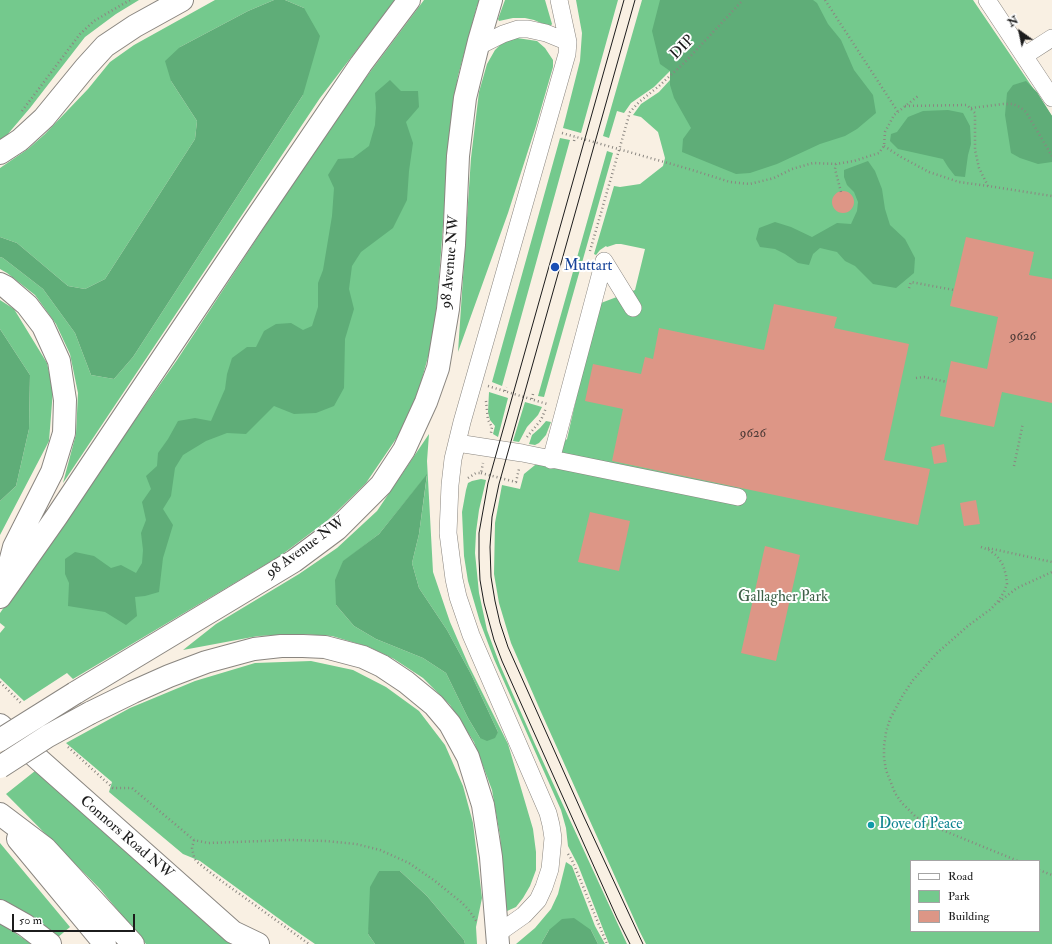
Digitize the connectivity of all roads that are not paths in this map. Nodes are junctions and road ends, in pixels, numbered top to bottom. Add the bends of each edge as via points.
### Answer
1 (182, 0) edge
2 (409, 0) edge
3 (492, 0) edge
4 (559, 0) edge
5 (987, 0) edge
6 (1052, 38) edge
7 (568, 42) junction
8 (477, 47) junction
9 (1024, 56) junction
10 (1052, 98) edge
11 (0, 153) edge
12 (0, 284) edge
13 (633, 308) dead end
14 (457, 443) junction
15 (551, 460) junction
16 (738, 497) dead end
17 (1, 595) edge
18 (0, 726) edge
19 (0, 740) edge
20 (0, 767) edge
21 (0, 815) edge
22 (0, 911) edge
23 (239, 938) edge
24 (498, 939) edge
25 (50, 944) edge
26 (104, 944) edge
27 (133, 944) edge
28 (258, 944) edge

1 - 11 main road via 105,46 44,118 20,140
2 - 17 main road via 361,64 57,516
3 - 8 main road, 98 Avenue NW
4 - 7 street
5 - 9 street
6 - 9 street
7 - 8 street via 546,33 518,29
7 - 14 street via 558,87
8 - 19 main road, 98 Avenue NW, bridge via 465,98 458,156 454,245 438,368 404,450 381,485 336,529 294,561
9 - 10 street
12 - 17 main road via 27,305 43,326 59,361 66,400 64,433 52,472 14,547
13 - 15 street via 604,261
14 - 15 street
14 - 24 street via 450,485 448,533 458,597 471,635 548,813 553,838 550,869 538,900
15 - 16 street
18 - 23 main road, Connors Road NW
20 - 24 main road, bridge via 48,736 90,714 169,676 206,662 254,649 281,646 324,647 363,657 406,682 434,705 450,724 468,757 483,805 491,857
21 - 26 main road
21 - 27 main road via 45,848
22 - 25 main road via 25,925
23 - 28 main road, Connors Road NW

